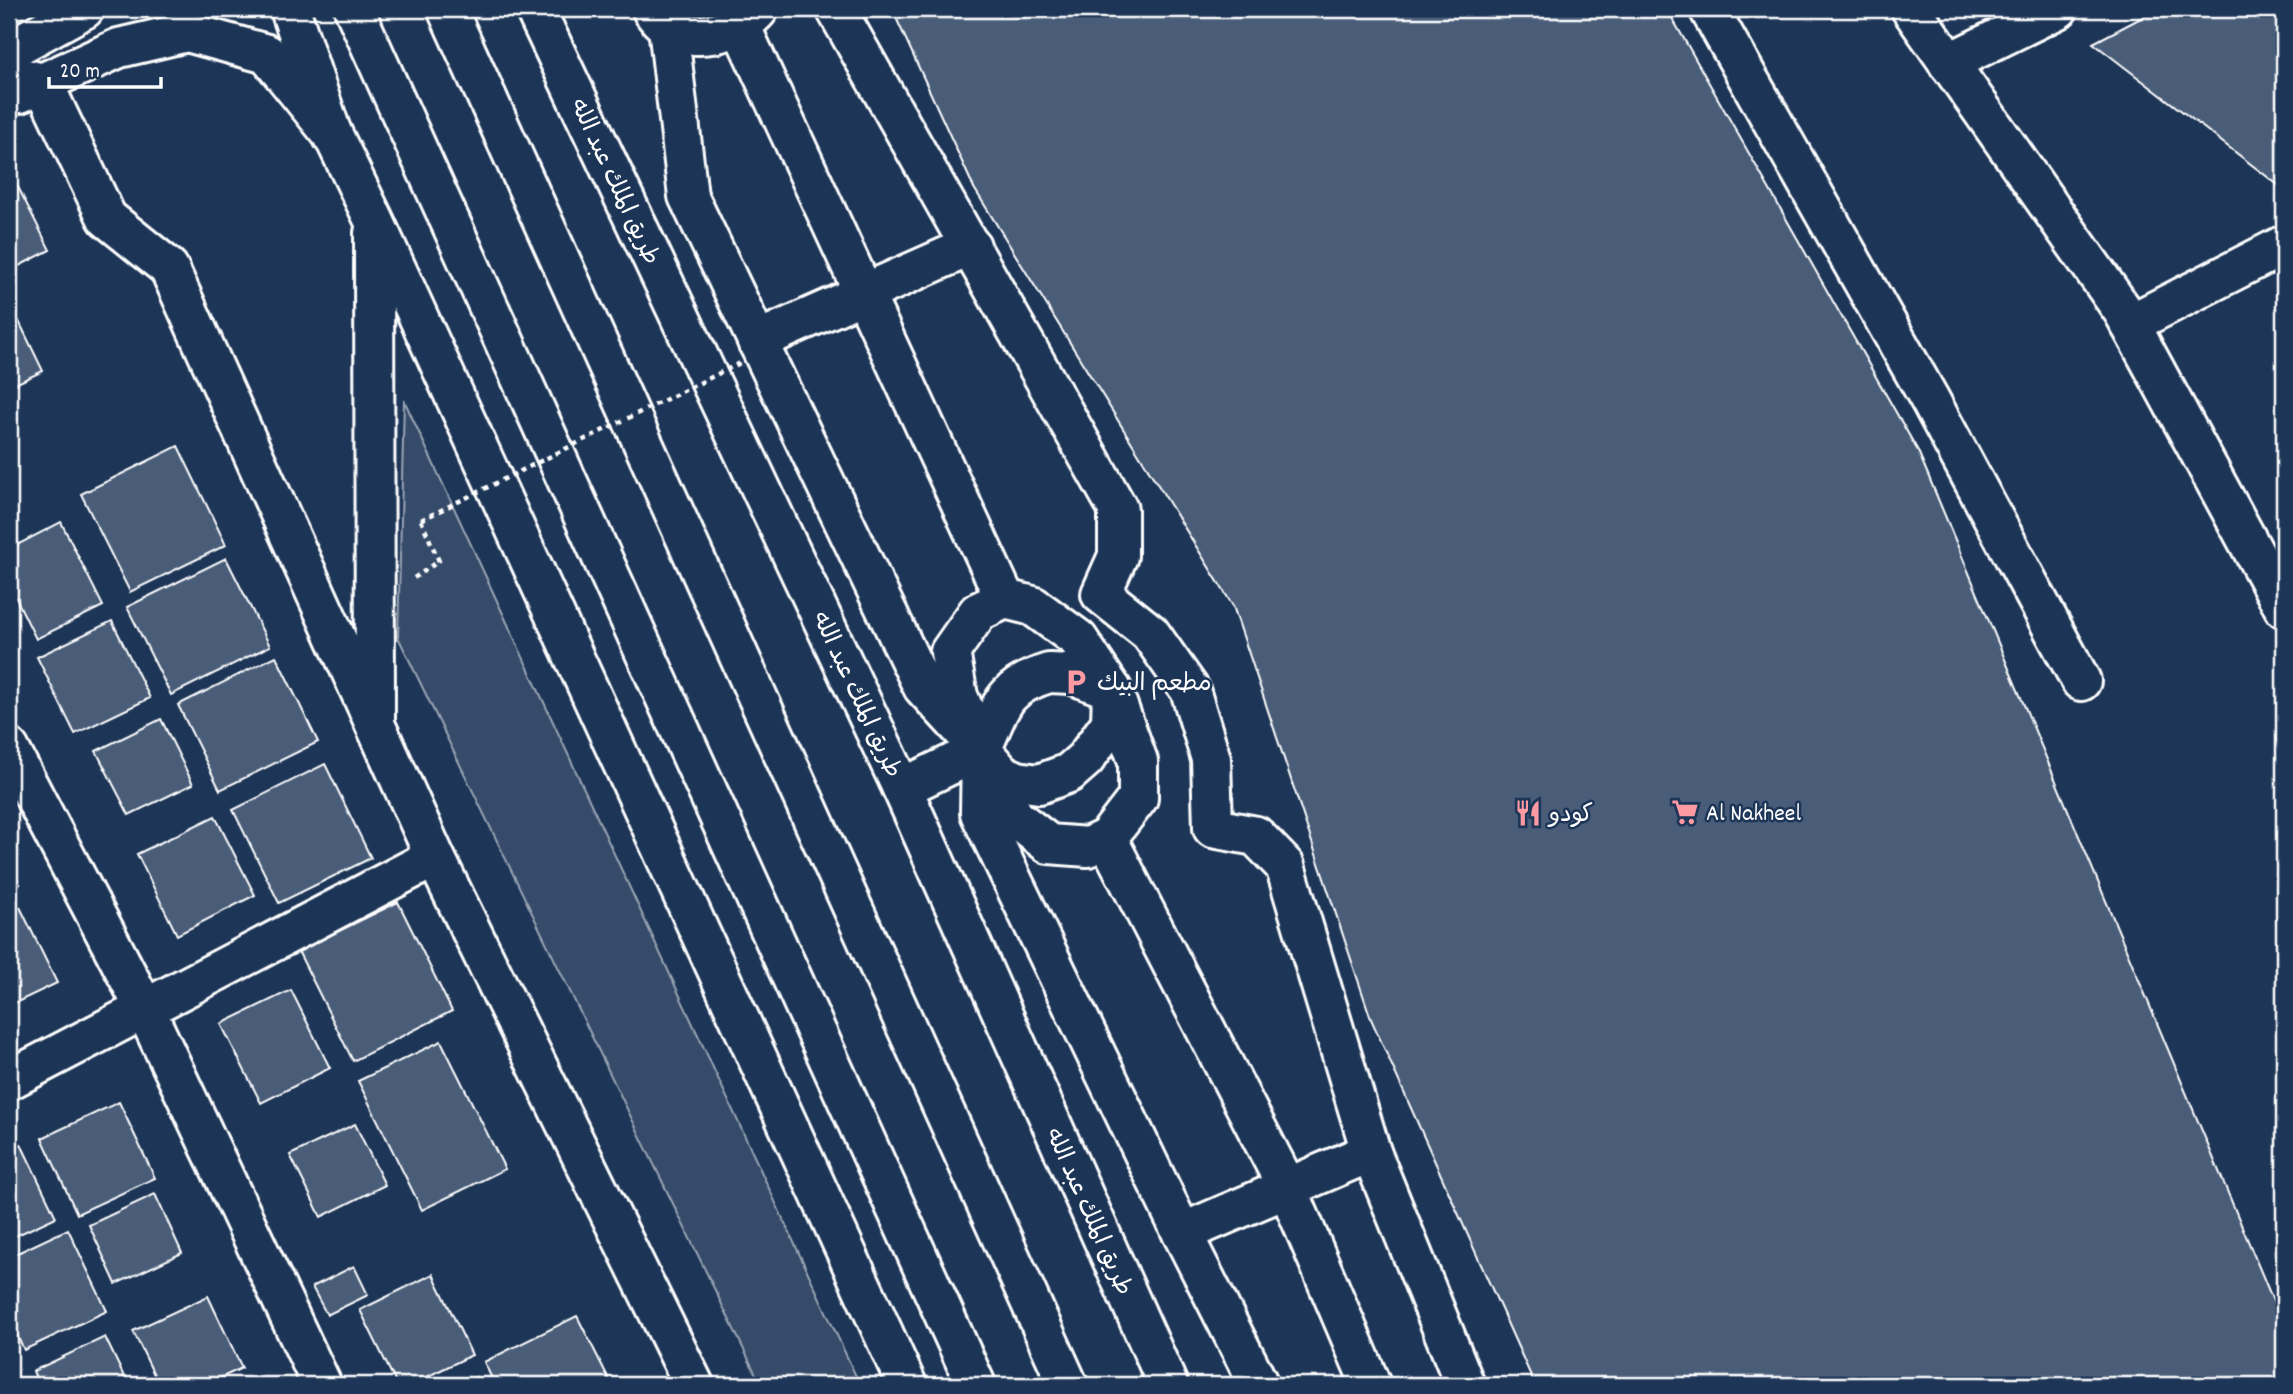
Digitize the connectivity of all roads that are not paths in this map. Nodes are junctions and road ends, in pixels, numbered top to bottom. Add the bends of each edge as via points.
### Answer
1 (84, 9) edge
2 (274, 9) edge
3 (290, 9) edge
4 (354, 9) edge
5 (447, 9) edge
6 (535, 9) edge
7 (835, 9) edge
8 (1709, 9) edge
9 (1911, 9) edge
10 (2058, 9) edge
11 (658, 15) edge
12 (750, 17) edge
13 (9, 50) edge
14 (1948, 63) junction
15 (26, 79) edge
16 (9, 99) edge
17 (334, 137) junction
18 (374, 220) junction
19 (2284, 245) edge
20 (971, 246) junction
21 (864, 293) junction
22 (2130, 324) junction
23 (748, 352) junction
24 (1005, 599) junction
25 (2284, 608) edge
26 (2081, 681) dead end
27 (1112, 690) junction
28 (375, 724) junction
29 (9, 748) edge
30 (981, 750) junction
31 (902, 789) junction
32 (1107, 838) junction
33 (435, 857) junction
34 (145, 1009) junction
35 (9, 1080) edge
36 (1371, 1152) junction
37 (1287, 1187) junction
38 (1182, 1233) junction
39 (322, 1385) edge
40 (694, 1385) edge
41 (907, 1385) edge
42 (976, 1385) edge
43 (1068, 1385) edge
44 (1168, 1385) edge
45 (1259, 1385) edge
46 (1371, 1385) edge
47 (1465, 1385) edge

1 - 13 main road
2 - 17 main road
3 - 17 main road
4 - 42 main road
5 - 43 main road
6 - 31 main road, طريق الملك عبد الله
7 - 20 main road
8 - 26 main road via 1930,400
9 - 14 main road
10 - 14 main road
11 - 12 main road via 685,34 731,30
11 - 23 main road via 688,196
12 - 21 main road
14 - 22 main road
15 - 16 main road
15 - 17 main road via 119,48 187,32 267,54
15 - 28 main road via 107,218 169,268
17 - 18 main road
18 - 28 main road
18 - 41 main road
19 - 22 main road
20 - 21 main road
20 - 36 main road via 1118,509 1118,556 1101,594 1150,633 1190,690 1212,759 1213,828 1256,836 1285,866
21 - 23 main road
21 - 24 main road
22 - 25 main road
23 - 30 main road via 923,687
24 - 27 main road via 1033,606 1078,639
24 - 30 main road via 978,612 950,652 958,696
27 - 30 main road via 1071,674 1049,673 1028,680 996,711
27 - 30 main road via 1111,723 1069,773 1040,783 1017,781 1002,774
27 - 32 main road via 1138,761 1138,799
28 - 33 main road
29 - 34 main road
30 - 31 main road
30 - 32 main road via 1014,817 1049,845 1088,847
30 - 38 main road via 980,813
31 - 44 main road, طريق الملك عبد الله
32 - 37 main road
33 - 34 main road
33 - 40 main road
34 - 35 main road
34 - 39 main road
36 - 37 main road
36 - 47 main road
37 - 38 main road
37 - 46 main road
38 - 45 main road

